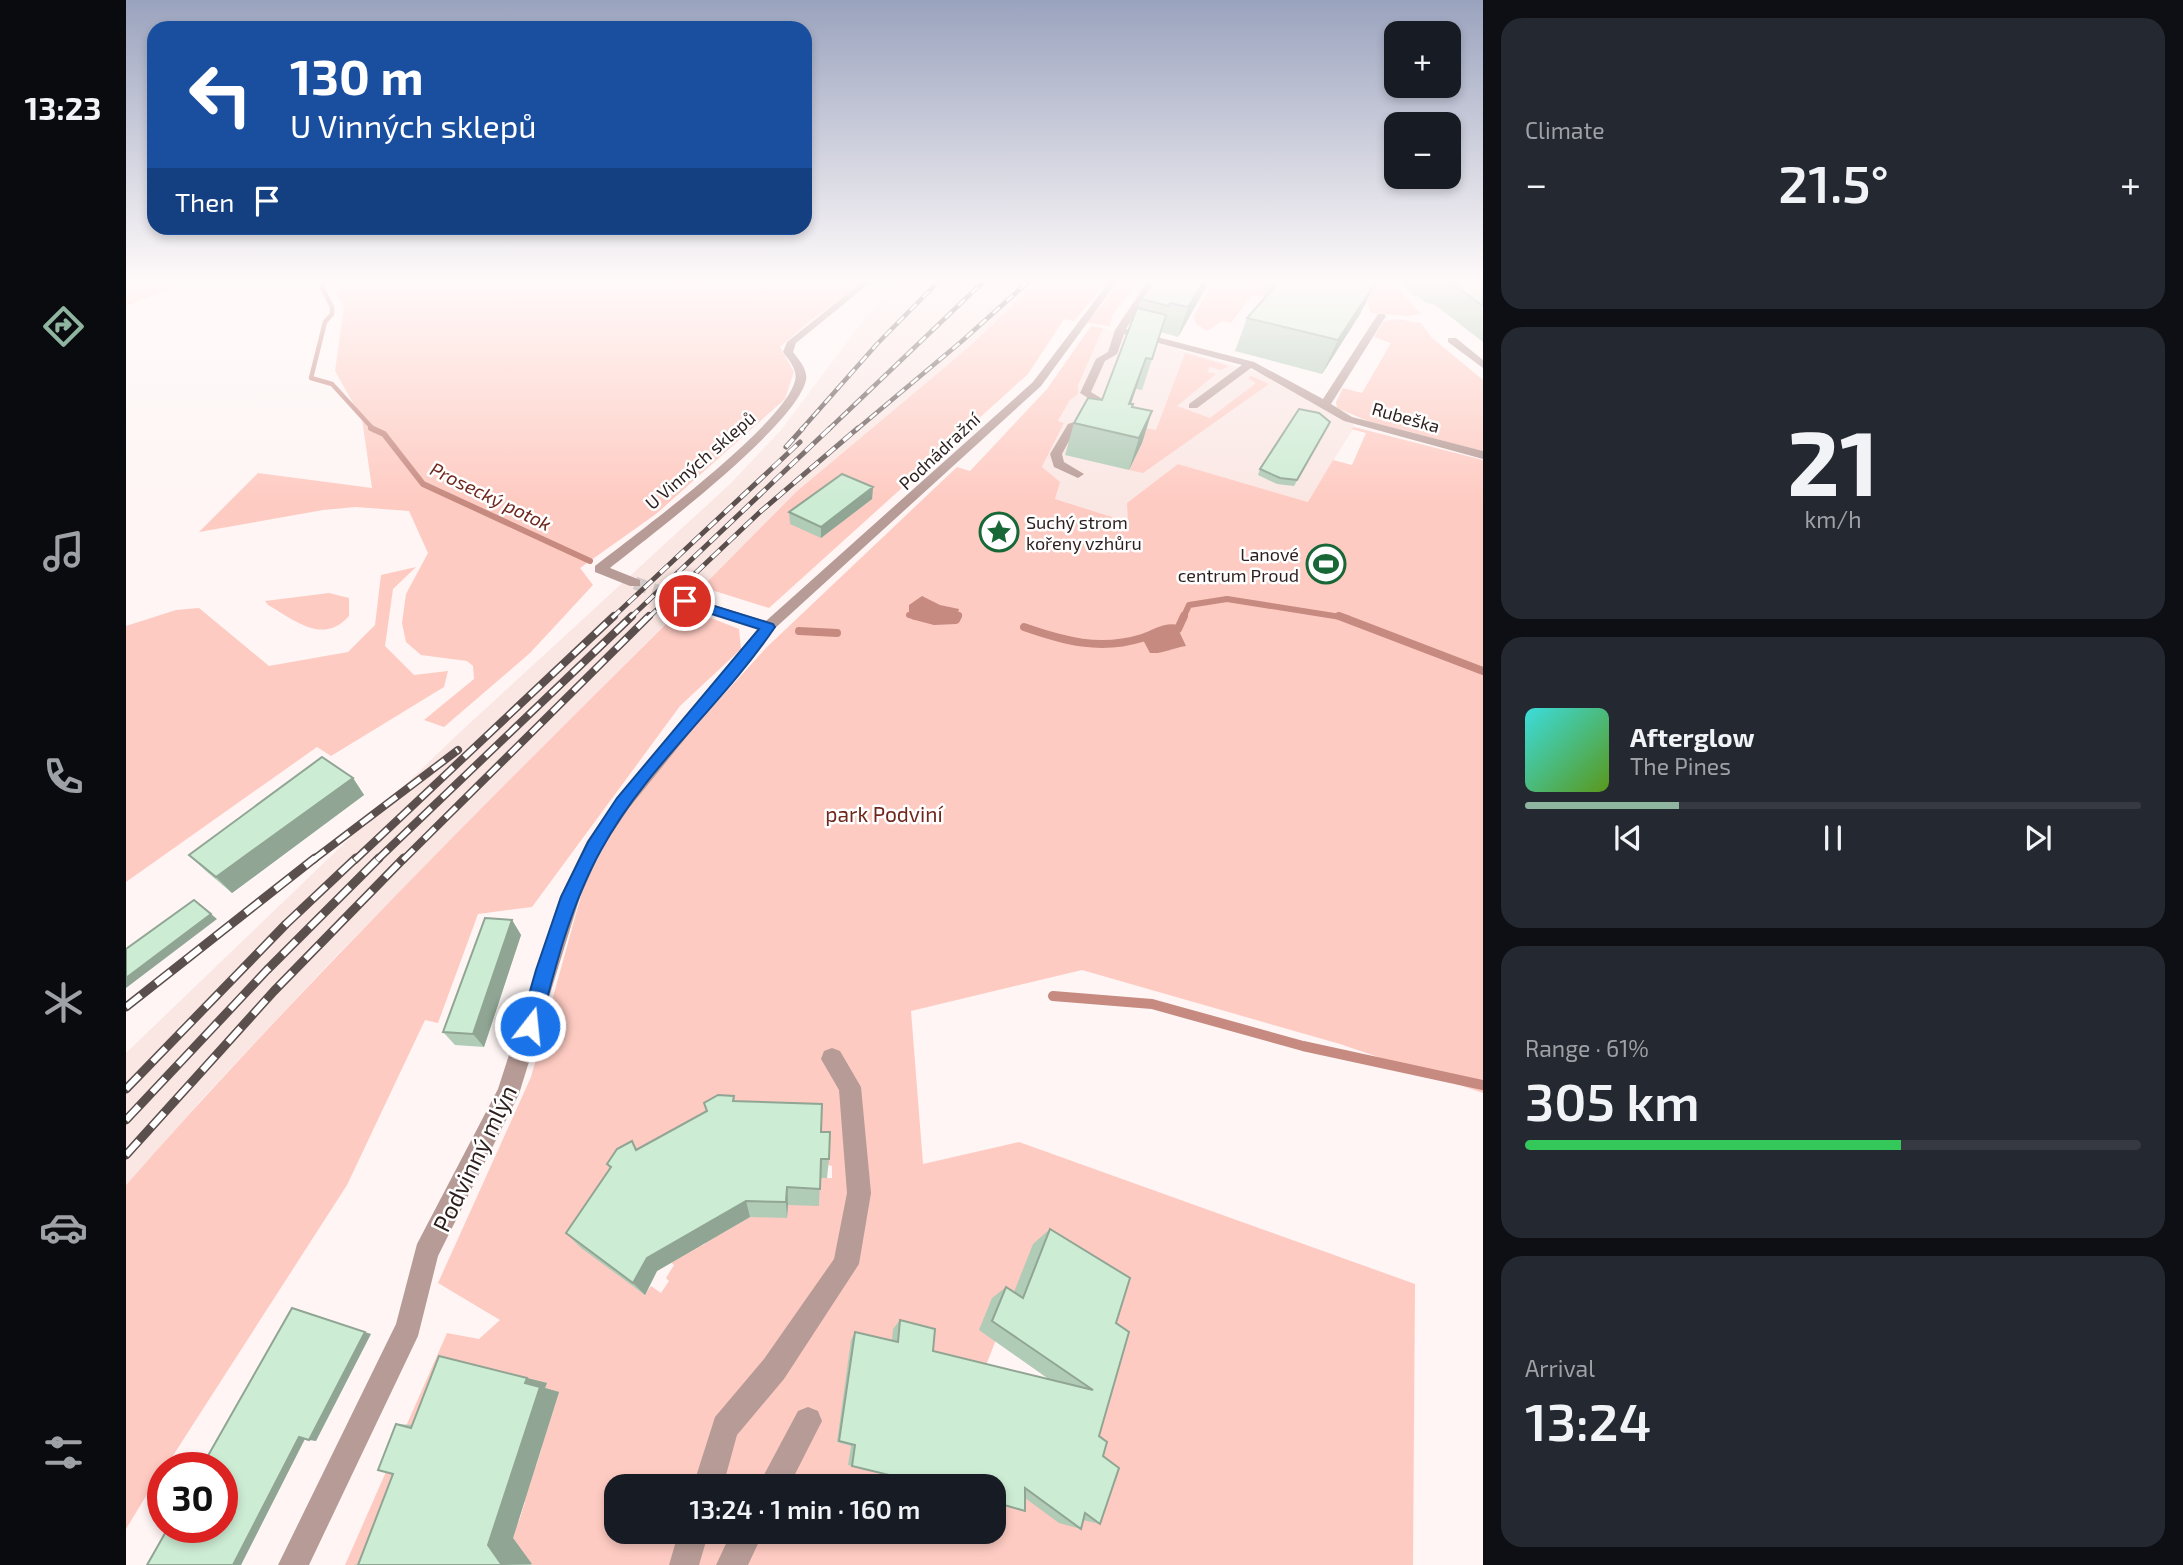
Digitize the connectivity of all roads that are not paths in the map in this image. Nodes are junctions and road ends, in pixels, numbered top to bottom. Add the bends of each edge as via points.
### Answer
1 (790, 355) edge
2 (1057, 355) edge
3 (1110, 355) edge
4 (1216, 355) edge
5 (1356, 355) edge
6 (1250, 364) junction
7 (1324, 405) junction
8 (1193, 406) dead end
9 (1483, 455) edge
10 (1078, 474) dead end
11 (635, 583) tunnel mouth
12 (685, 601) tunnel mouth
13 (768, 627) junction
14 (832, 1059) dead end
15 (808, 1421) dead end
16 (711, 1474) edge
17 (779, 1474) edge
18 (690, 1544) edge
19 (742, 1544) edge
20 (293, 1565) edge
21 (684, 1565) edge
22 (731, 1565) edge

1 - 11 street, U Vinných sklepů via 801,370 801,382 769,426 600,569
2 - 13 street, Podnádražní via 1037,383
3 - 10 street via 1101,359 1084,393 1099,400 1088,421 1072,426 1056,454 1058,464
4 - 6 street, Rubeška
5 - 7 street
6 - 7 street, Rubeška
6 - 8 street
7 - 9 street, Rubeška via 1349,419
12 - 13 street
13 - 20 street, Podvinný mlýn via 623,803 594,846 570,897 508,1094 426,1253 408,1326
14 - 16 street via 850,1087 859,1193 846,1264 774,1369 725,1427
15 - 17 street
18 - 21 street
19 - 22 street

